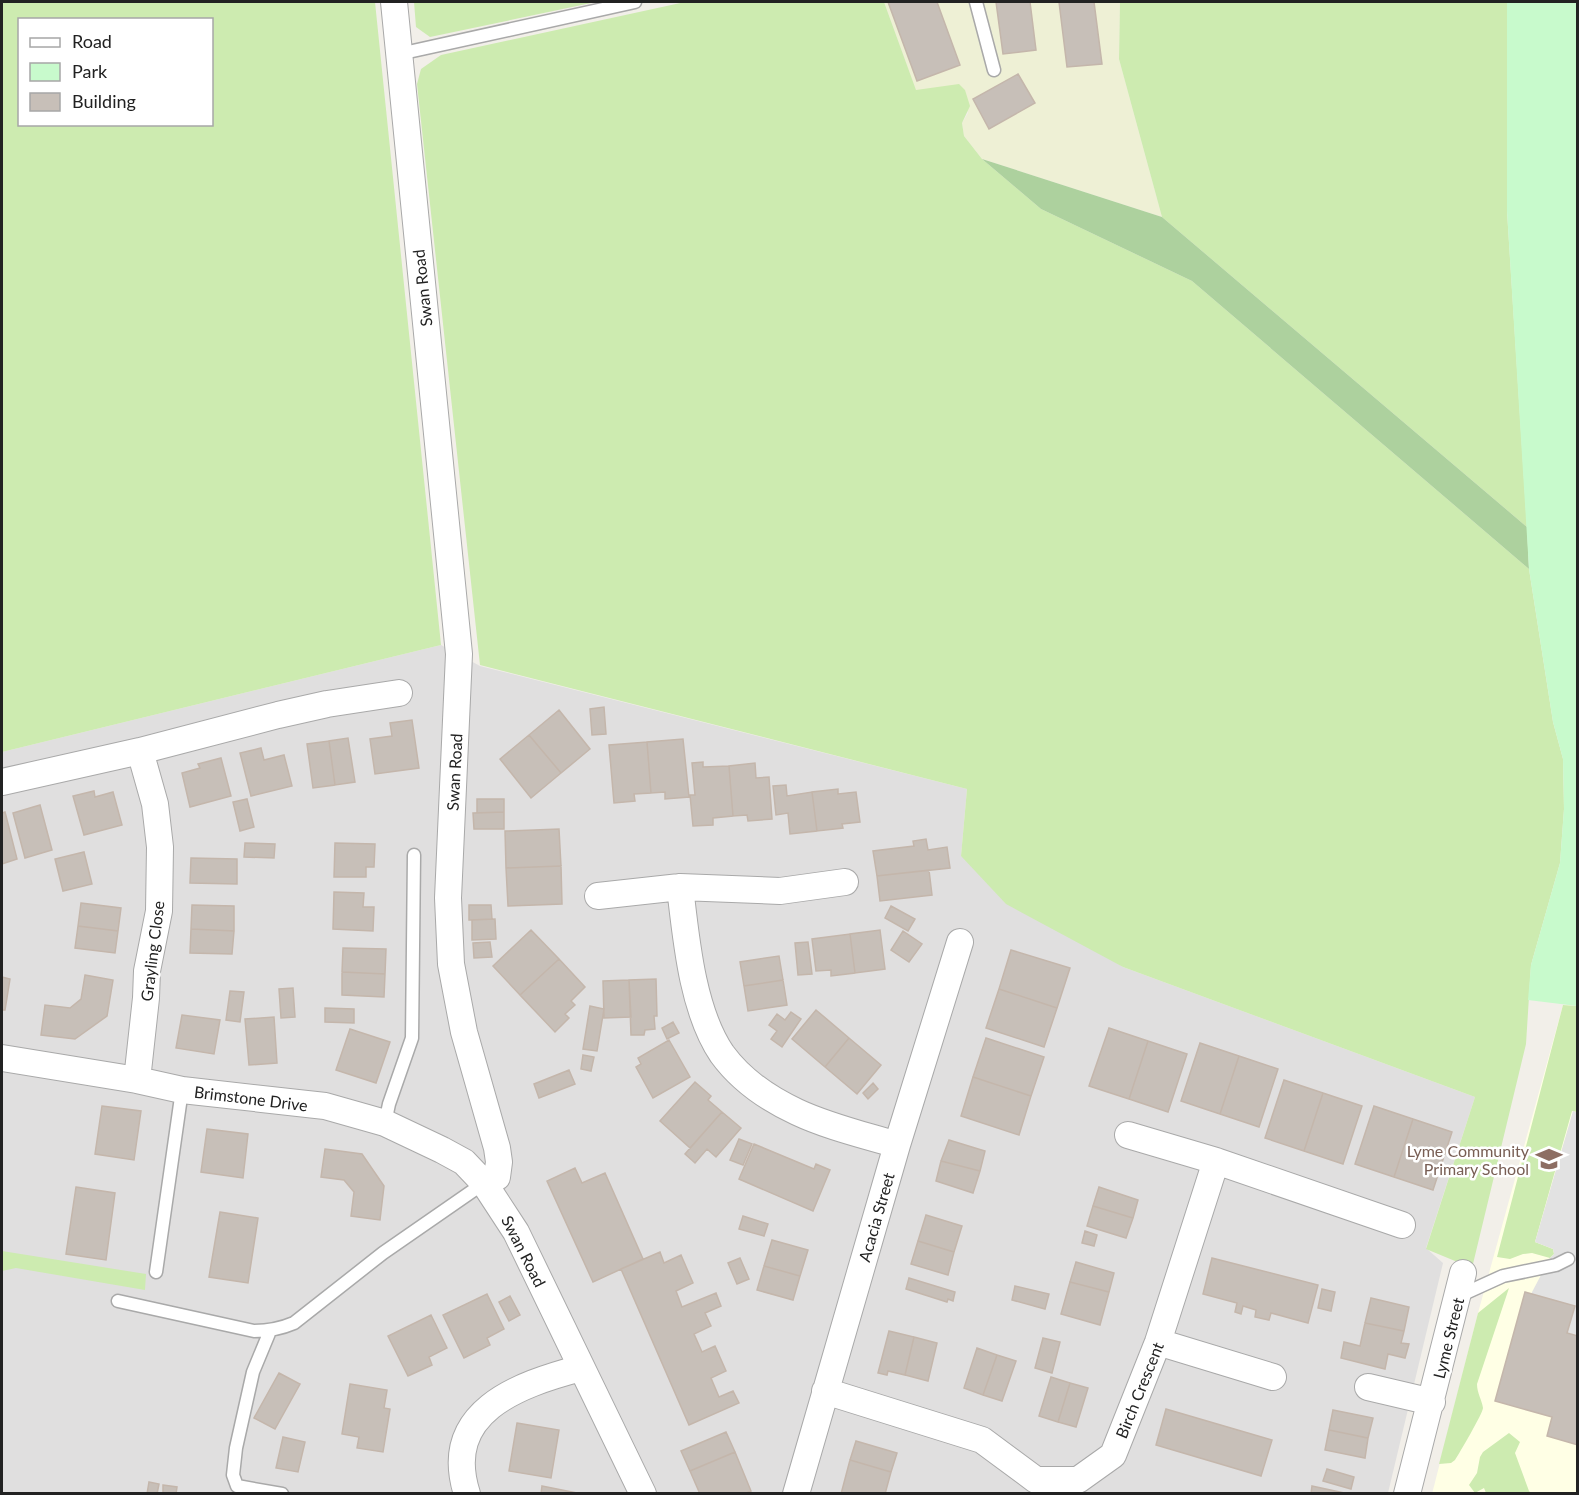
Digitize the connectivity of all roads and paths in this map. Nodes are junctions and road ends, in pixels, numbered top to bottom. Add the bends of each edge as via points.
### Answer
1 (394, 2) edge
2 (635, 2) edge
3 (976, 2) edge
4 (399, 54) junction
5 (994, 70) dead end
6 (399, 693) dead end
7 (140, 751) junction
8 (2, 782) edge
9 (414, 855) dead end
10 (845, 882) dead end
11 (680, 886) junction
12 (598, 896) dead end
13 (960, 942) dead end
14 (2, 1058) edge
15 (137, 1080) junction
16 (182, 1090) junction
17 (385, 1123) junction
18 (1128, 1135) dead end
19 (897, 1145) junction
20 (1216, 1161) junction
21 (484, 1183) junction
22 (1402, 1225) dead end
23 (1568, 1259) dead end
24 (156, 1272) dead end
25 (1461, 1285) joint
26 (118, 1301) dead end
27 (270, 1331) junction
28 (1158, 1342) junction
29 (581, 1368) junction
30 (1273, 1377) dead end
31 (1368, 1387) dead end
32 (825, 1390) junction
33 (1432, 1402) junction
34 (1079, 1487) edge
35 (282, 1494) edge
36 (467, 1494) edge
37 (643, 1494) edge
38 (796, 1494) edge
39 (1407, 1494) edge

1 - 4 street, Swan Road
2 - 4 lane
3 - 5 lane
4 - 21 street, Swan Road via 459,654 448,898 451,964 464,1032 499,1162 497,1177
6 - 7 street via 278,714
7 - 8 street
7 - 15 street, Grayling Close via 155,804 160,847 159,911 147,971
9 - 17 lane via 412,1038
10 - 11 street via 780,891
11 - 12 street
11 - 19 street via 689,961 699,1000 722,1053 754,1086 797,1112
13 - 19 street, Acacia Street
14 - 15 street, Brimstone Drive
15 - 16 street, Brimstone Drive
16 - 17 street, Brimstone Drive via 325,1106
16 - 24 lane
17 - 21 street, Brimstone Drive via 464,1162
18 - 20 street
19 - 32 street, Acacia Street
20 - 22 street
20 - 28 street, Birch Crescent
21 - 27 lane via 383,1253 294,1323
21 - 29 street, Swan Road via 516,1232
23 - 25 lane
25 - 33 street, Lyme Street
26 - 27 lane via 254,1331
27 - 35 lane via 253,1372 233,1475 237,1486
28 - 30 street
28 - 34 street, Birch Crescent via 1113,1455
29 - 36 street via 510,1394 479,1416 462,1447
29 - 37 street, Swan Road
31 - 33 street, Lyme Street
32 - 34 street, Birch Crescent via 981,1440 1036,1480
32 - 38 street, Acacia Street
33 - 39 street, Lyme Street

